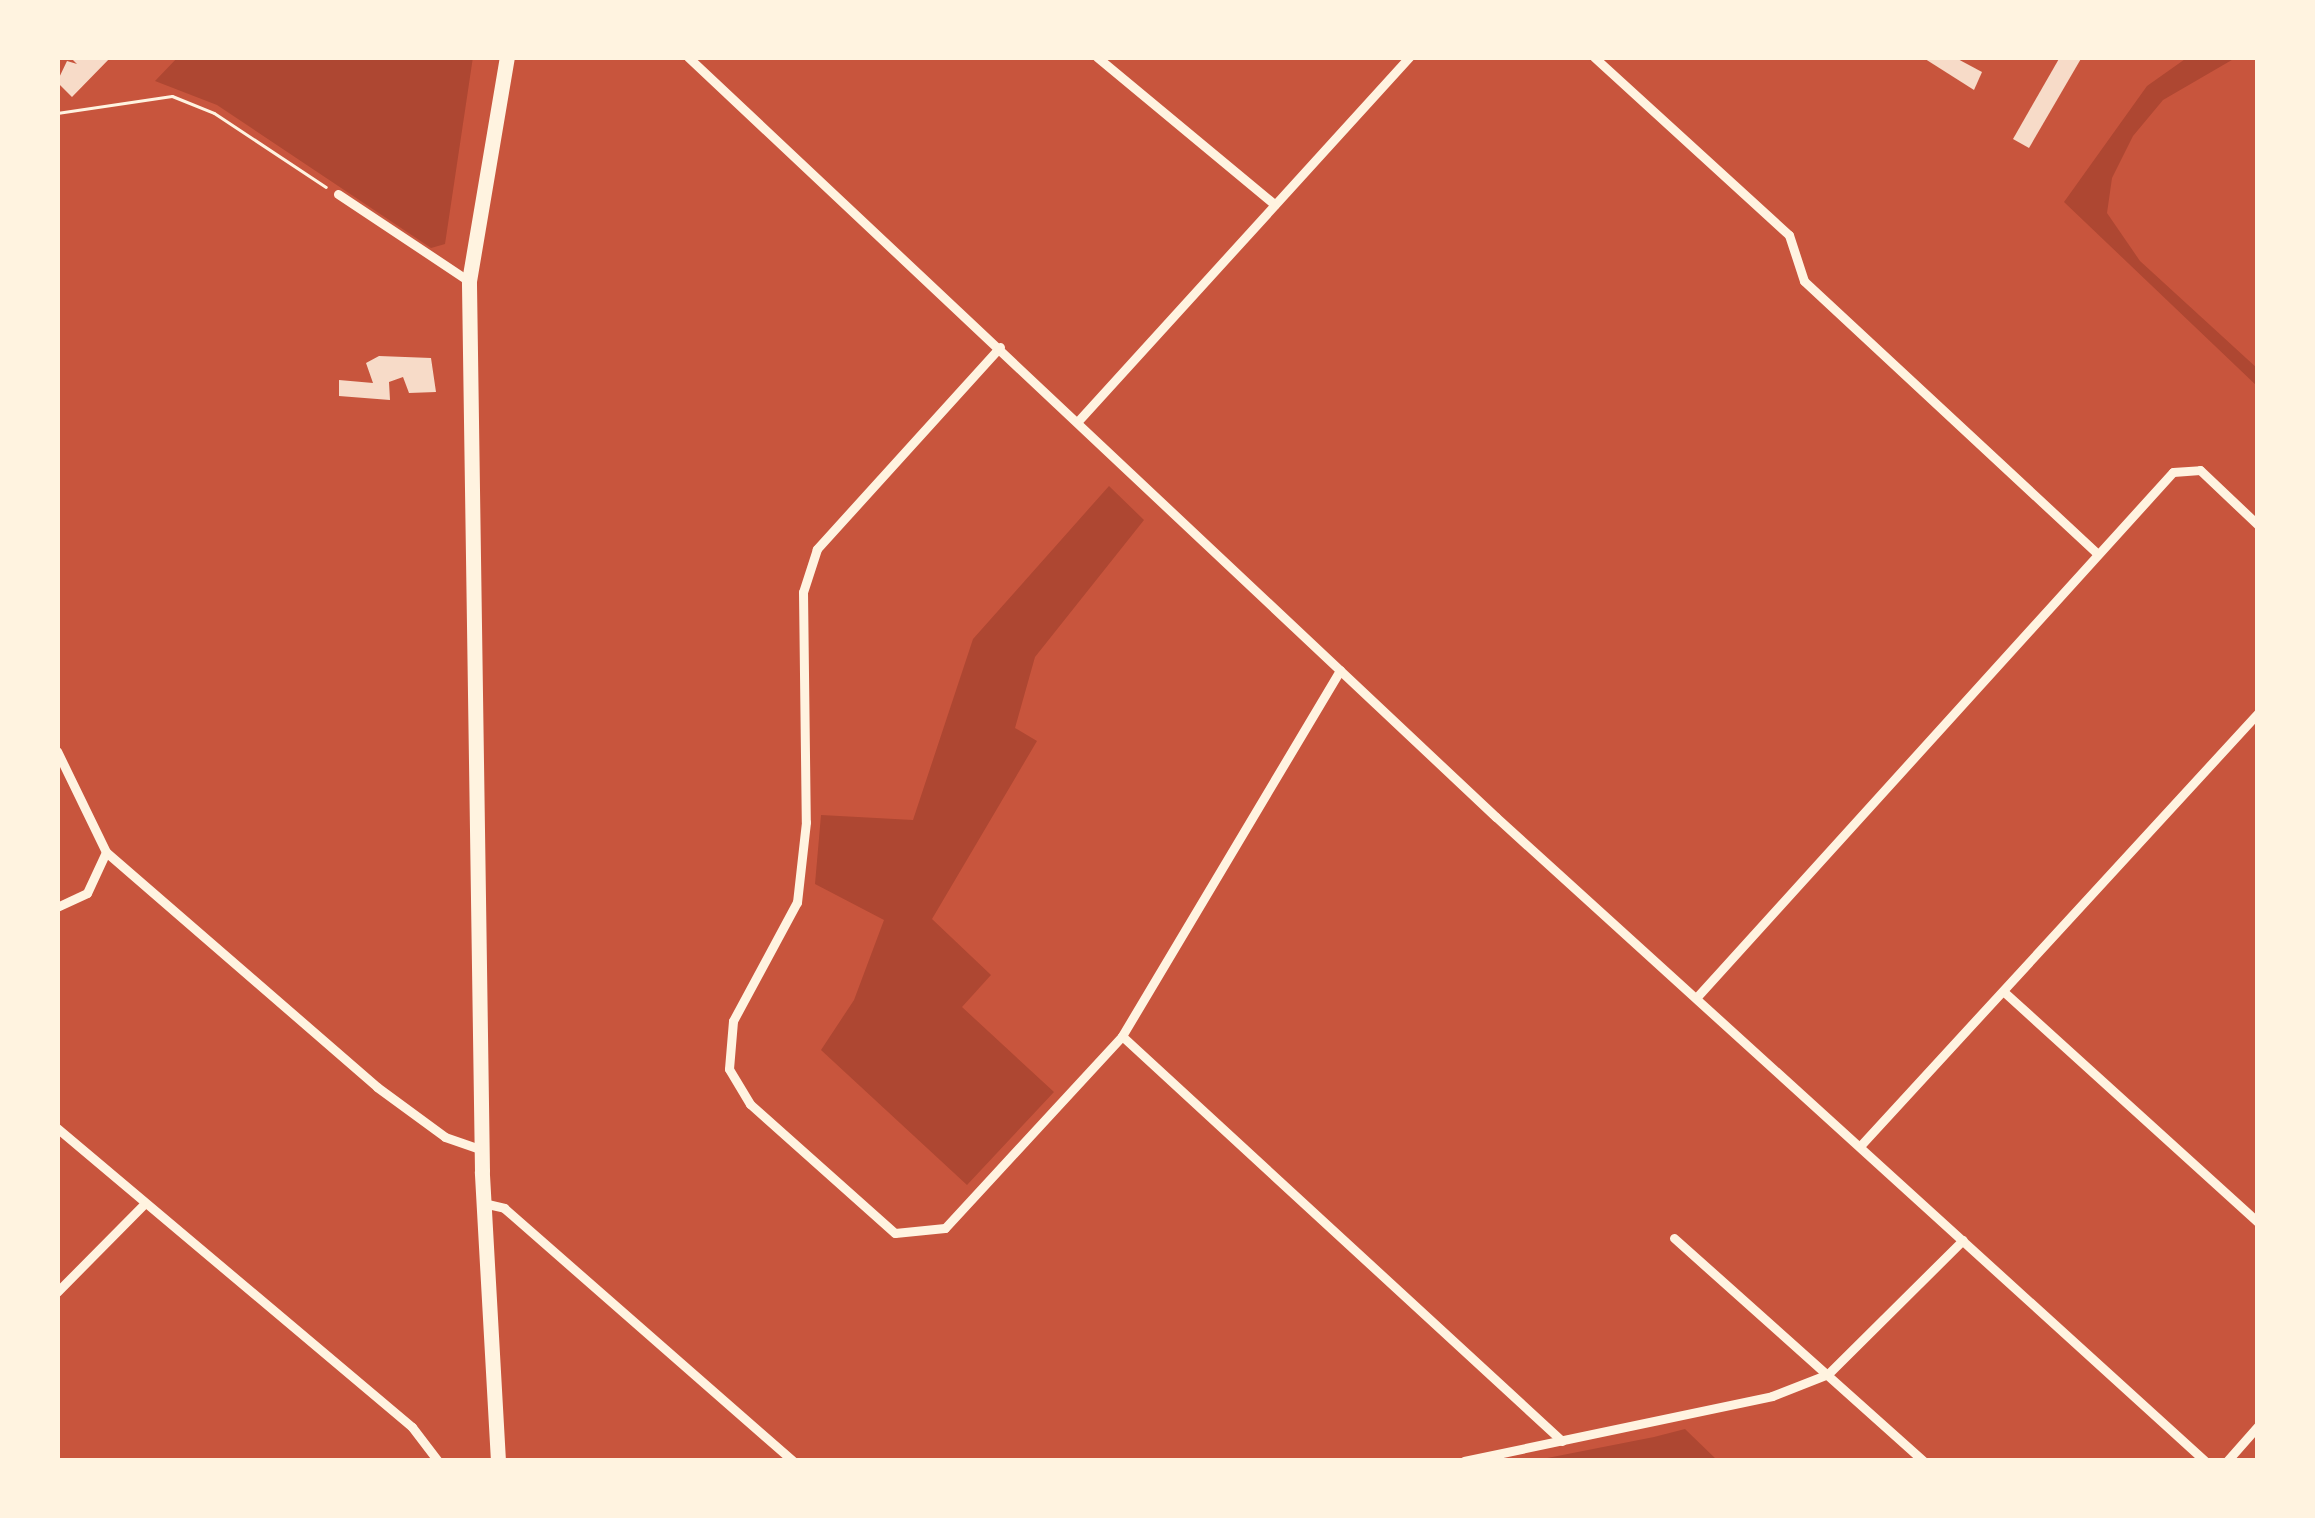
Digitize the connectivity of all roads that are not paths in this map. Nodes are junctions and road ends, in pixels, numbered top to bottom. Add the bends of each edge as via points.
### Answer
1 (507, 57) edge
2 (688, 57) edge
3 (1096, 57) edge
4 (1409, 57) edge
5 (1594, 57) edge
6 (338, 194) road end
7 (1275, 205) junction
8 (470, 281) junction
9 (1000, 347) junction
10 (1079, 421) junction
11 (2258, 525) edge
12 (2098, 554) junction
13 (1340, 670) junction
14 (2258, 713) edge
15 (57, 751) edge
16 (106, 852) junction
17 (57, 907) edge
18 (2003, 991) junction
19 (1696, 998) junction
20 (1122, 1036) junction
21 (57, 1128) edge
22 (1862, 1145) junction
23 (482, 1150) junction
24 (483, 1203) junction
25 (144, 1204) junction
26 (2258, 1222) edge
27 (1674, 1238) dead end
28 (1963, 1240) junction
29 (57, 1292) edge
30 (1828, 1374) junction
31 (2258, 1426) edge
32 (1562, 1441) junction
33 (438, 1461) edge
34 (498, 1461) edge
35 (793, 1461) edge
36 (1464, 1461) edge
37 (1923, 1461) edge
38 (2205, 1461) edge
39 (2227, 1461) edge

1 - 8 main road
2 - 9 street
3 - 7 street
4 - 7 street
5 - 12 street via 1789,235 1804,281
6 - 8 street
7 - 10 street
8 - 23 main road
9 - 10 street
9 - 20 street via 817,549 803,592 806,823 797,902 733,1022 729,1069 750,1104 895,1233 945,1228
10 - 13 street
11 - 12 street via 2188,466
12 - 19 street
13 - 19 street
13 - 20 street
14 - 18 street
15 - 16 street
16 - 17 street via 87,893
16 - 23 street via 377,1087 445,1137
18 - 22 street
18 - 26 street
19 - 22 street
20 - 32 street
21 - 25 street
22 - 28 street
23 - 24 main road
24 - 34 main road
24 - 35 street via 504,1208
25 - 29 street
25 - 33 street via 412,1427
27 - 30 street
28 - 30 street
28 - 38 street
30 - 32 street via 1772,1396
30 - 37 street
31 - 39 street
32 - 36 street

